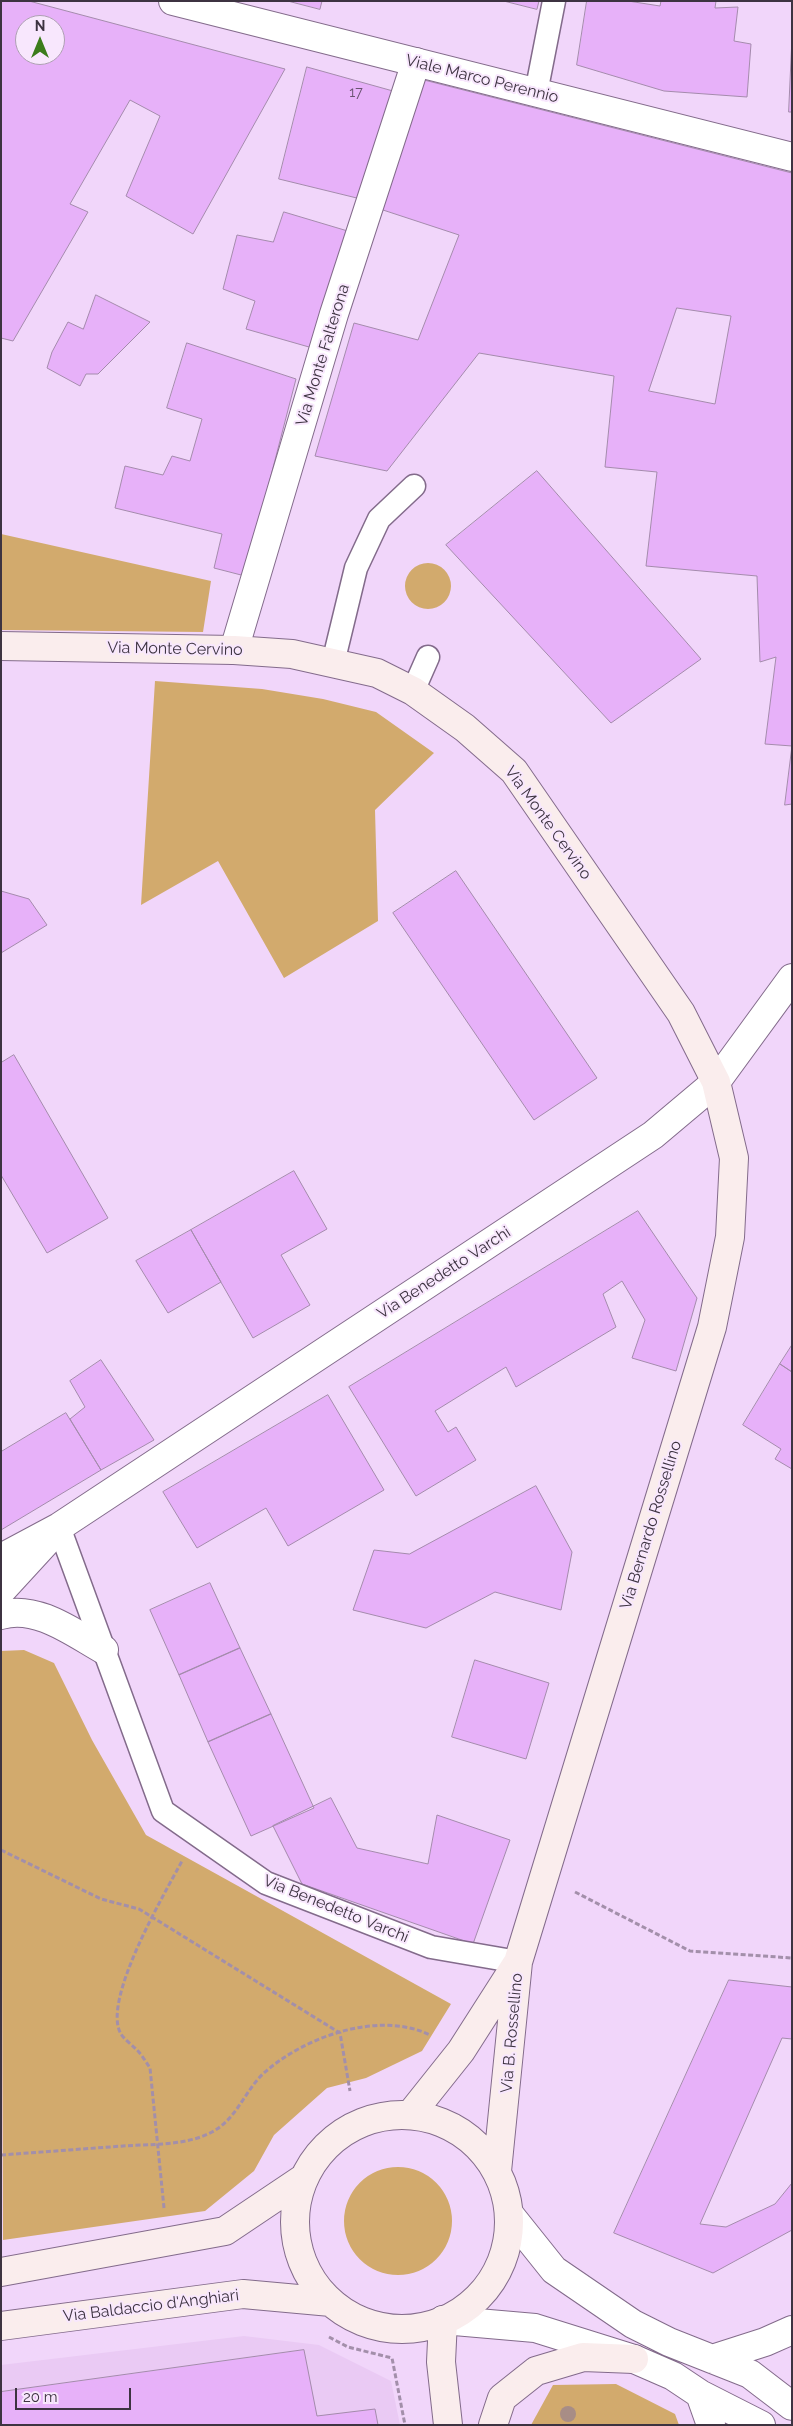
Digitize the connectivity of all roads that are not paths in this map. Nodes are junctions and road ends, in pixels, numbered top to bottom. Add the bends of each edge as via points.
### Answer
1 (173, 1) edge
2 (554, 1) edge
3 (416, 62) junction
4 (536, 93) junction
5 (792, 157) edge
6 (414, 486) dead end
7 (1, 646) edge
8 (234, 650) junction
9 (428, 657) dead end
10 (334, 662) junction
11 (413, 691) junction
12 (792, 978) edge
13 (716, 1082) junction
14 (59, 1527) junction
15 (1, 1558) edge
16 (1, 1591) edge
17 (1, 1616) edge
18 (104, 1650) junction
19 (518, 1962) junction
20 (410, 2115) junction
21 (497, 2171) junction
22 (304, 2178) junction
23 (510, 2214) junction
24 (1, 2272) edge
25 (331, 2302) junction
26 (443, 2320) junction
27 (1, 2326) edge
28 (792, 2330) edge
29 (634, 2359) junction
30 (712, 2359) junction
31 (700, 2394) junction
32 (791, 2405) edge
33 (749, 2419) edge
34 (448, 2425) edge
35 (493, 2425) edge
36 (711, 2425) edge

1 - 3 street, Viale Marco Perennio
2 - 4 lane
3 - 4 street, Viale Marco Perennio
3 - 8 street, Via Monte Falterona via 334,314
4 - 5 street, Viale Marco Perennio
6 - 10 lane via 378,519 356,568
7 - 8 main road, Via Monte Cervino
8 - 10 main road, Via Monte Cervino via 292,654
9 - 11 lane
10 - 11 main road, Via Monte Cervino via 377,673
11 - 13 main road, Via Monte Cervino via 465,728 514,771 681,1013
12 - 13 street, Via Benedetto Varchi
13 - 14 street, Via Benedetto Varchi via 653,1134
13 - 19 main road, Via Bernardo Rossellino via 734,1158 730,1237 712,1327
14 - 15 street, Via Benedetto Varchi
14 - 16 street, Via Benedetto Varchi
14 - 18 lane, Via Benedetto Varchi
17 - 18 street via 28,1614 56,1623
18 - 19 lane, Via Benedetto Varchi via 163,1811 266,1883 431,1947
19 - 20 main road, Via B. Rossellino via 461,2051
19 - 21 main road, Via B. Rossellino
20 - 21 main road via 445,2123 475,2143
20 - 22 main road via 378,2117 347,2129 321,2151
21 - 23 main road
22 - 24 main road via 225,2231
22 - 25 main road via 295,2211 297,2245 310,2276
23 - 26 main road via 506,2248 493,2278 472,2304
23 - 30 street via 554,2270 633,2324
25 - 26 main road via 356,2318 385,2327 414,2328
25 - 27 main road, Via Baldaccio d'Anghiari via 243,2294
26 - 29 street via 535,2328
26 - 34 main road via 441,2362
28 - 30 street
29 - 31 street via 673,2376
29 - 35 main road via 583,2357 536,2371 502,2398
30 - 32 street via 750,2374
31 - 33 street
31 - 36 street
32 - 33 street

